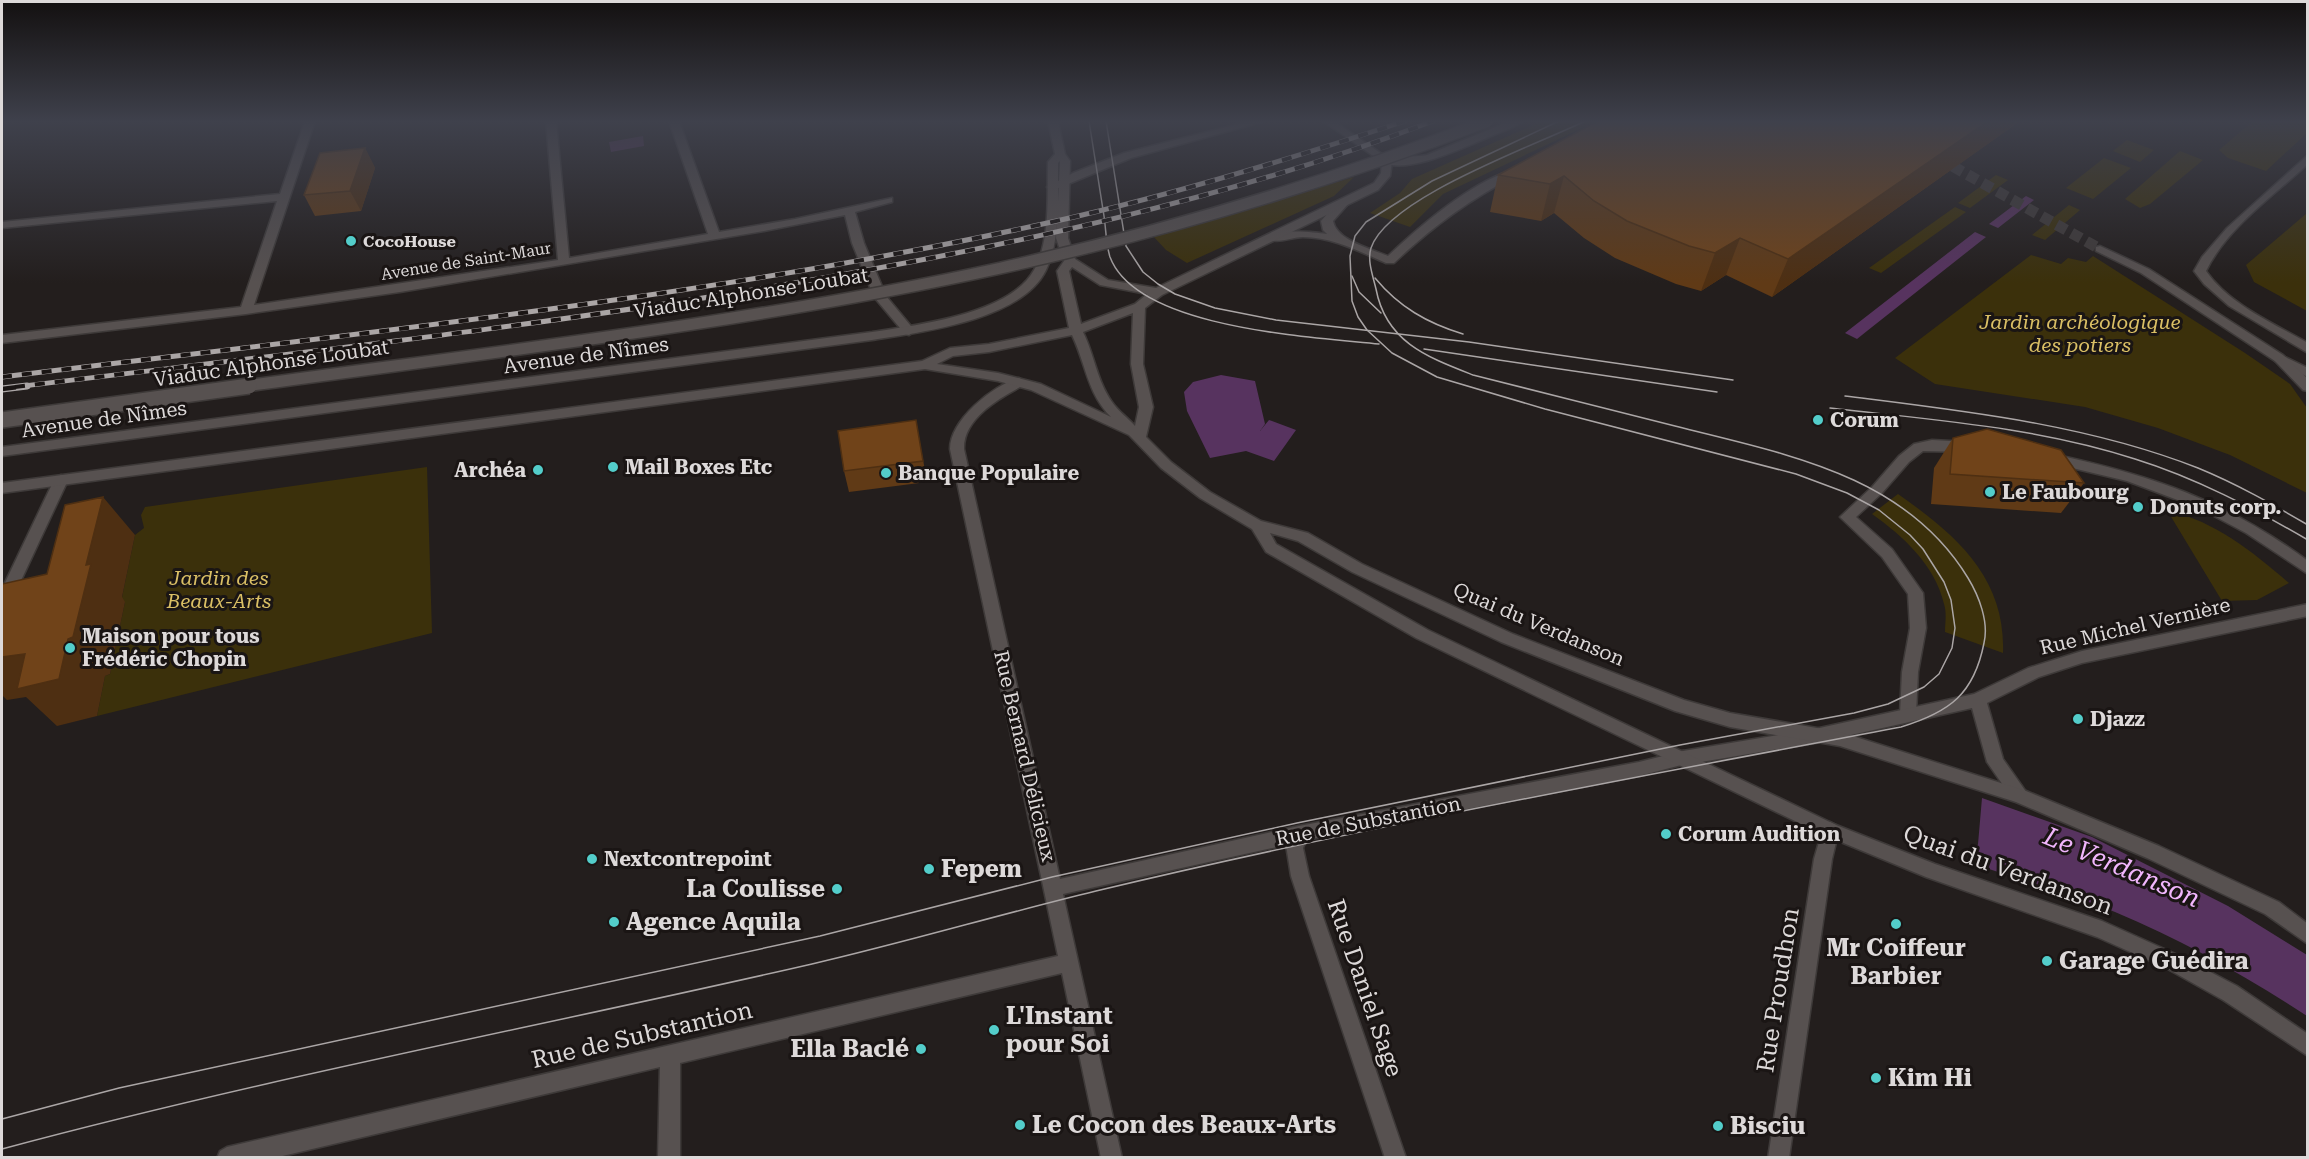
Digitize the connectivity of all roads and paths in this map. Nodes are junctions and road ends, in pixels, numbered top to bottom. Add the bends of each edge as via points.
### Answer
1 (291, 175) edge
2 (556, 175) edge
3 (693, 175) edge
4 (1052, 175) edge
5 (1065, 175) edge
6 (1075, 175) edge
7 (1343, 175) edge
8 (1386, 175) edge
9 (1509, 175) edge
10 (2289, 175) edge
11 (1065, 181) junction
12 (1052, 188) junction
13 (284, 197) junction
14 (888, 200) dead end
15 (1342, 204) junction
16 (849, 210) junction
17 (2, 225) edge
18 (714, 235) junction
19 (1272, 238) junction
20 (1342, 240) junction
21 (2100, 249) tunnel mouth
22 (1070, 261) junction
23 (564, 262) junction
24 (1158, 292) junction
25 (1139, 307) junction
26 (246, 310) junction
27 (1076, 330) junction
28 (909, 331) junction
29 (2, 339) edge
30 (2307, 349) edge
31 (2279, 358) junction
32 (925, 365) junction
33 (2307, 373) edge
34 (1019, 382) junction
35 (2307, 387) edge
36 (2, 420) edge
37 (1140, 436) junction
38 (1983, 448) edge
39 (2, 452) edge
40 (2036, 456) edge
41 (61, 480) junction
42 (2, 488) edge
43 (1257, 525) junction
44 (2307, 569) edge
45 (2, 603) edge
46 (2307, 610) edge
47 (1978, 700) junction
48 (1908, 714) junction
49 (1815, 736) junction
50 (1683, 758) junction
51 (2020, 796) junction
52 (1830, 830) junction
53 (1299, 834) junction
54 (1054, 888) junction
55 (2307, 935) edge
56 (1068, 963) junction
57 (2307, 1046) edge
58 (670, 1054) junction
59 (227, 1158) edge
60 (669, 1158) edge
61 (1112, 1158) edge
62 (1396, 1158) edge
63 (1778, 1158) edge

1 - 13 street
2 - 23 street
3 - 18 street
4 - 12 street, Avenue de Nîmes
5 - 11 street
6 - 11 street
7 - 36 street, Viaduc Alphonse Loubat, bridge via 1230,211 1076,251 829,302
8 - 15 street via 1374,188
9 - 20 street via 1469,196 1390,261
10 - 30 street via 2218,243 2202,263 2200,272 2228,300
11 - 12 street
11 - 22 street via 1062,238
12 - 28 street, Avenue de Nîmes via 1048,242 1039,274 1020,292 979,312
13 - 17 street
13 - 26 street
14 - 16 street, Avenue de Saint-Maur
15 - 19 street
15 - 20 street via 1327,221 1329,230
16 - 18 street, Avenue de Saint-Maur
16 - 28 street via 880,297
18 - 23 street, Avenue de Saint-Maur
19 - 20 street via 1304,234
19 - 24 street
21 - 31 street via 2145,271
22 - 24 street via 1104,282
22 - 27 street, Quai du Verdanson via 1063,271
23 - 26 street, Avenue de Saint-Maur
24 - 25 street
25 - 27 street
25 - 37 street via 1137,364 1146,407
26 - 29 street, Avenue de Saint-Maur
27 - 32 street via 950,352
27 - 37 street, Quai du Verdanson via 1106,404
28 - 39 street, Avenue de Nîmes
31 - 33 street
31 - 35 street
32 - 34 street, Quai du Verdanson
32 - 41 street
34 - 37 street, Quai du Verdanson via 1055,393
34 - 54 street, Rue Bernard Délicieux via 965,424 957,441 958,458
37 - 43 street, Quai du Verdanson via 1166,465 1205,495
38 - 48 street via 1919,447 1847,517 1887,553 1915,593 1918,628
40 - 44 street via 2105,470 2179,493 2250,528
41 - 42 street
41 - 45 street
43 - 49 street, Quai du Verdanson via 1303,537 1357,568 1599,676 1720,717
43 - 50 street, Quai du Verdanson via 1271,548 1422,634
46 - 47 street, Rue Michel Vernière via 2082,657 2034,672
47 - 48 street, Rue Michel Vernière
47 - 51 street via 1995,762
48 - 49 street, Rue Michel Vernière
49 - 50 street, Quai du Verdanson
49 - 51 street, Quai du Verdanson via 1840,739
50 - 52 street, Quai du Verdanson
50 - 53 street, Rue de Substantion
51 - 55 street, Quai du Verdanson via 2272,908
52 - 57 street, Quai du Verdanson via 1932,872 2102,930 2173,962 2230,993
52 - 63 street, Rue Proudhon
53 - 54 street, Rue de Substantion
53 - 62 street, Rue Daniel Sage via 1294,848 1300,876
54 - 56 street, Rue Bernard Délicieux
56 - 58 street, Rue de Substantion
56 - 61 street, Rue Bernard Délicieux
58 - 59 street, Rue de Substantion
58 - 60 street

